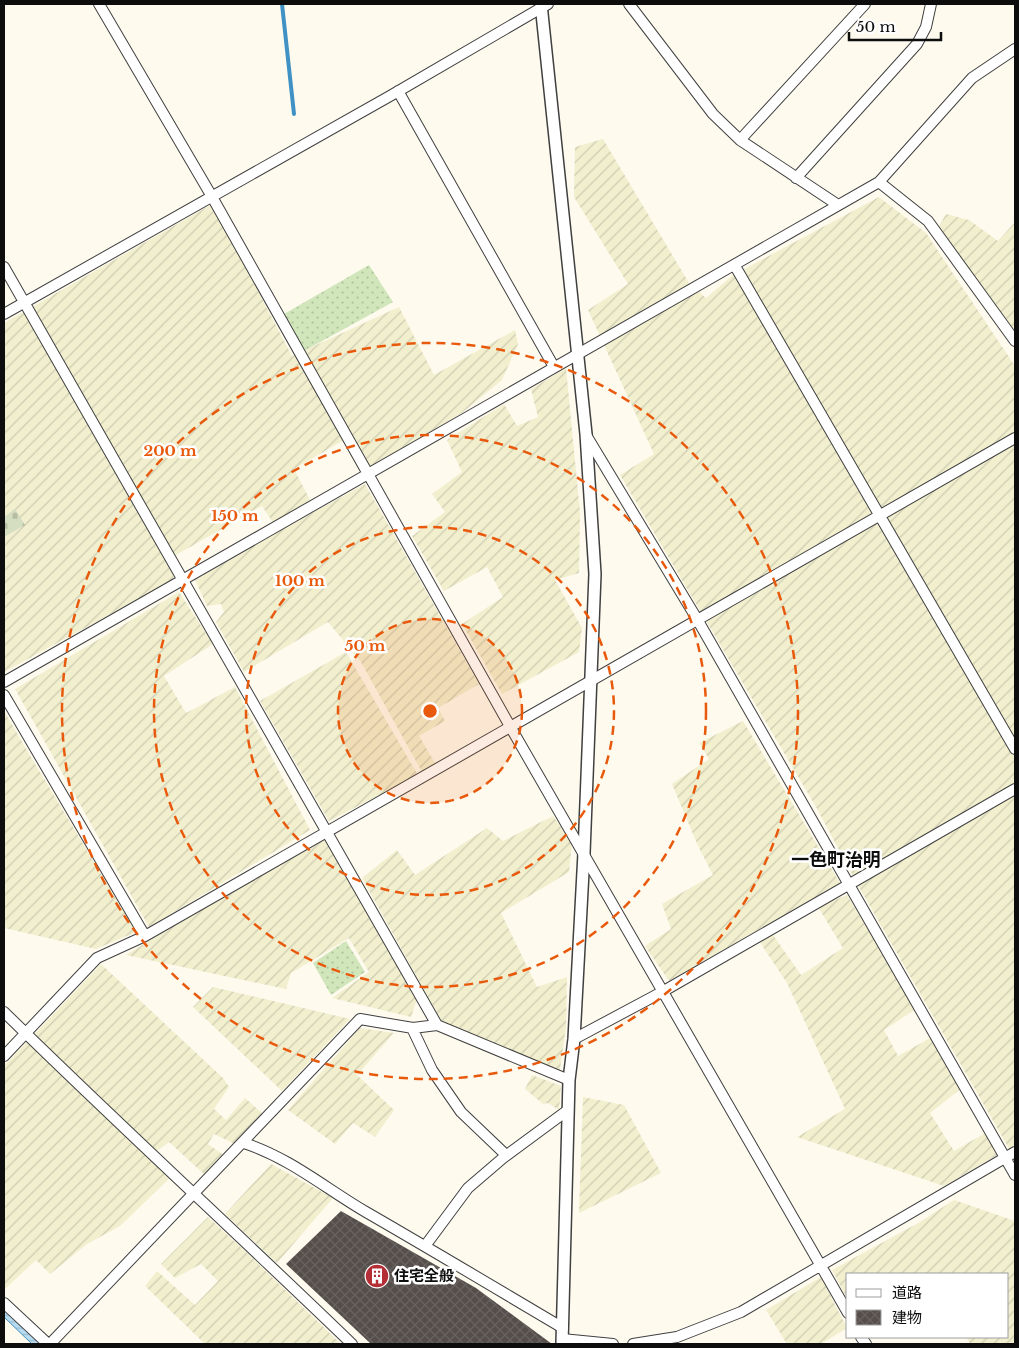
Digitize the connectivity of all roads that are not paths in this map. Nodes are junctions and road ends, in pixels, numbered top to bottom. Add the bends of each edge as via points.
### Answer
1 (99, 4) edge
2 (629, 4) edge
3 (864, 4) edge
4 (931, 4) edge
5 (544, 5) edge
6 (1015, 49) edge
7 (398, 92) junction
8 (740, 140) junction
9 (796, 178) junction
10 (879, 182) junction
11 (211, 195) junction
12 (838, 205) junction
13 (735, 266) junction
14 (4, 267) edge
15 (24, 302) junction
16 (4, 314) edge
17 (1015, 341) edge
18 (576, 354) junction
19 (554, 367) junction
20 (586, 434) junction
21 (1015, 438) edge
22 (368, 475) junction
23 (880, 516) junction
24 (183, 580) junction
25 (696, 619) junction
26 (591, 681) junction
27 (4, 682) edge
28 (4, 696) edge
29 (511, 728) junction
30 (1015, 749) edge
31 (1015, 789) edge
32 (326, 832) junction
33 (584, 854) junction
34 (848, 885) junction
35 (145, 936) junction
36 (662, 992) junction
37 (4, 1012) edge
38 (437, 1025) junction
39 (412, 1028) junction
40 (25, 1033) junction
41 (574, 1040) junction
42 (4, 1056) edge
43 (569, 1080) junction
44 (568, 1110) junction
45 (244, 1143) junction
46 (1015, 1152) edge
47 (506, 1155) junction
48 (1005, 1158) junction
49 (1015, 1176) edge
50 (196, 1194) junction
51 (425, 1246) junction
52 (821, 1266) junction
53 (4, 1303) edge
54 (846, 1310) edge
55 (563, 1337) edge
56 (678, 1341) edge
57 (49, 1344) edge
58 (352, 1344) edge
59 (613, 1344) edge
60 (633, 1344) edge

1 - 11 street
2 - 8 street via 713,114
3 - 8 street
4 - 9 street via 926,28 918,44
5 - 7 street
5 - 18 street
6 - 10 street via 972,78
7 - 11 street
7 - 19 street
8 - 9 street
9 - 12 street
10 - 12 street
10 - 17 street via 928,221
11 - 15 street
11 - 22 street
12 - 13 street
13 - 18 street
13 - 23 street
14 - 15 street
15 - 16 street
15 - 24 street
18 - 19 street
18 - 20 street
19 - 22 street
20 - 25 street
20 - 26 street via 595,574
21 - 23 street
22 - 24 street
22 - 29 street
23 - 25 street
23 - 30 street
24 - 27 street
24 - 32 street
25 - 26 street
25 - 34 street
26 - 29 street
26 - 33 street
28 - 35 street
29 - 32 street
29 - 33 street
31 - 34 street
32 - 35 street
32 - 38 street
33 - 36 street
33 - 41 street
34 - 36 street
34 - 48 street
35 - 40 street via 97,958
36 - 41 street
36 - 52 street
37 - 40 street
38 - 39 street
38 - 43 street
39 - 45 street via 360,1019
39 - 47 street via 432,1070 461,1112
40 - 42 street
40 - 50 street
41 - 43 street
43 - 44 street
44 - 47 street
44 - 55 street
45 - 50 street
45 - 51 street via 291,1163
46 - 48 street
47 - 51 street via 468,1188
48 - 49 street
48 - 52 street
50 - 57 street
50 - 58 street
51 - 55 street
52 - 54 street
52 - 56 street via 741,1312
53 - 57 street
55 - 59 street
56 - 60 street

